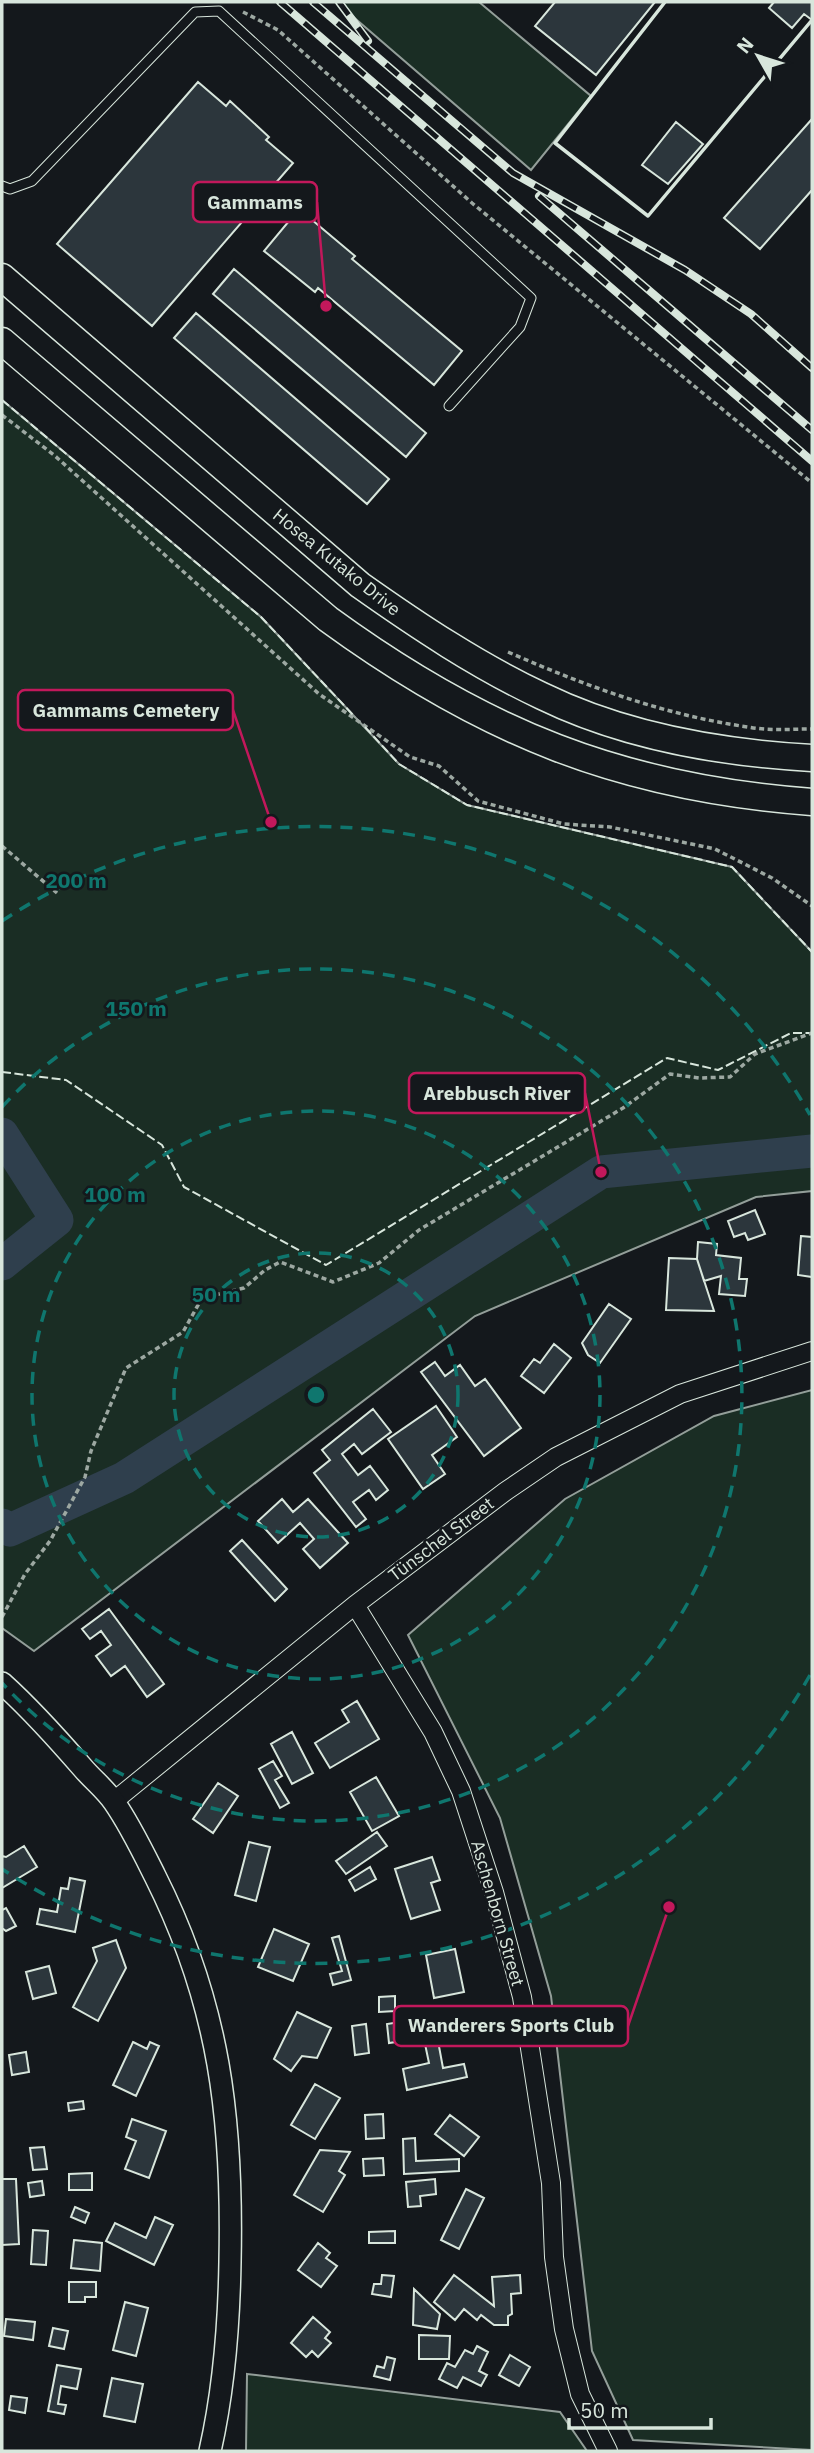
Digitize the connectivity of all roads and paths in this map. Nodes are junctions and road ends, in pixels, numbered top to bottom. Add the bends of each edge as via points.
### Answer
1 (239, 10) dead end
2 (2, 186) edge
3 (2, 277) edge
4 (2, 341) edge
5 (449, 406) dead end
6 (2, 415) edge
7 (812, 483) edge
8 (502, 649) dead end
9 (812, 729) edge
10 (812, 758) edge
11 (812, 802) edge
12 (2, 846) edge
13 (57, 893) dead end
14 (812, 906) edge
15 (812, 1032) edge
16 (812, 1351) edge
17 (355, 1605) junction
18 (2, 1617) edge
19 (2, 1683) edge
20 (114, 1801) junction
21 (217, 2421) junction
22 (210, 2451) edge
23 (220, 2451) edge
24 (608, 2451) edge

1 - 7 path via 278,30 472,203
2 - 5 lane via 10,189 32,181 195,12 219,11 531,298 520,327
3 - 10 main road, Hosea Kutako Drive via 360,585 419,627 543,697 622,726 741,752
4 - 11 main road via 328,620 464,707 552,748 608,766 723,792
6 - 14 path via 54,455 319,694 410,757 439,766 478,801 564,824 610,827 715,849 772,878
8 - 9 path via 658,710 751,728
12 - 13 path
15 - 18 path via 755,1054 730,1077 670,1074 354,1275 333,1282 280,1262 244,1288 202,1298 183,1332 127,1368 91,1451 85,1477
16 - 17 street, Tünschel Street via 680,1394 556,1457
17 - 20 street, Tünschel Street
17 - 24 street, Aschenborn Street via 433,1732 461,1791 494,1892 522,1997 551,2183 554,2257 564,2329 580,2394
19 - 20 street
20 - 21 street via 189,1947 212,2029 227,2114 229,2314
21 - 22 street
21 - 23 street

